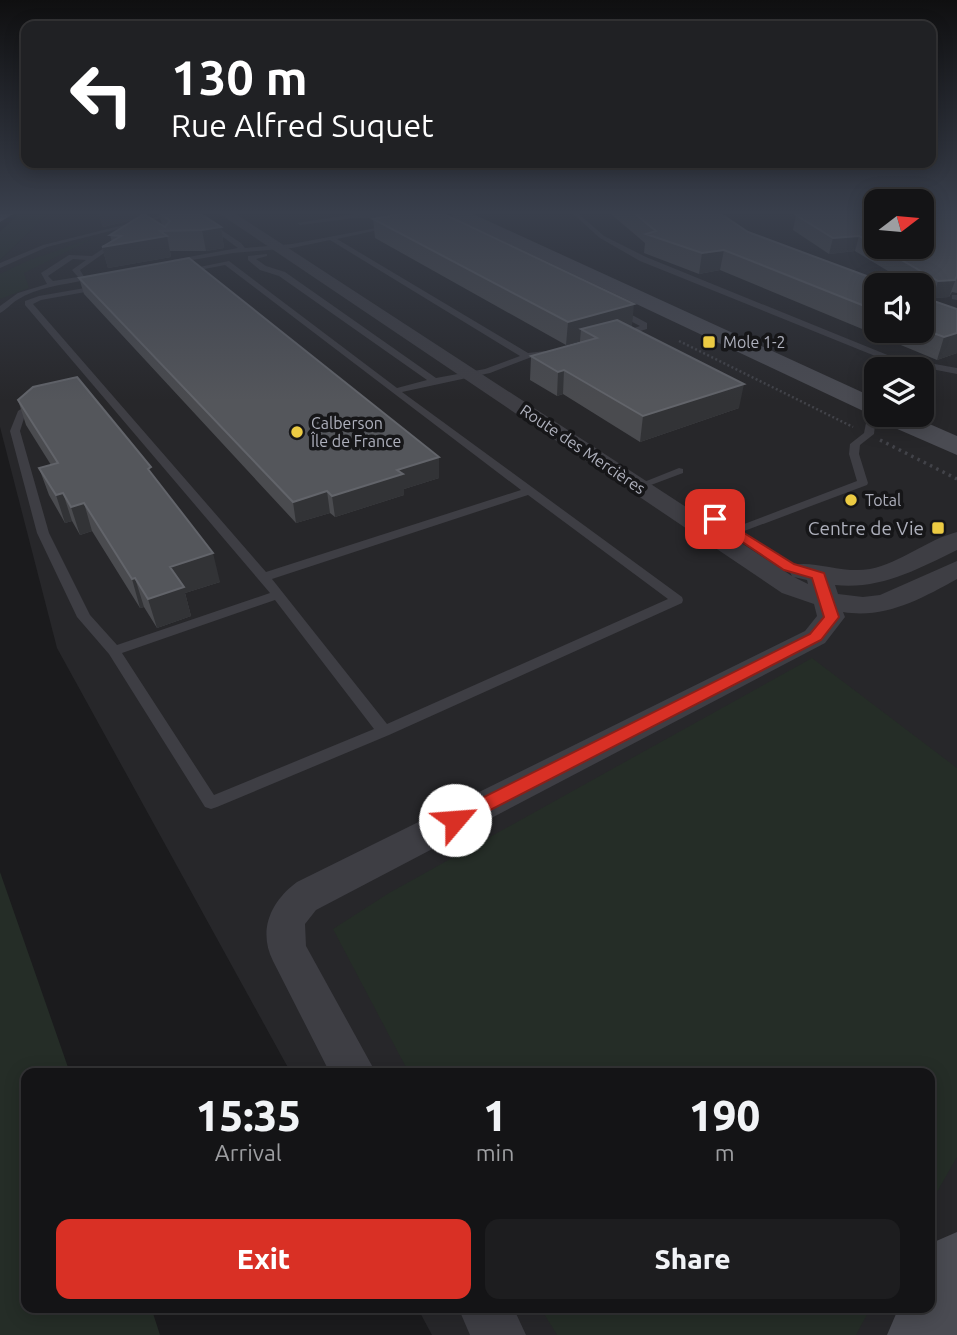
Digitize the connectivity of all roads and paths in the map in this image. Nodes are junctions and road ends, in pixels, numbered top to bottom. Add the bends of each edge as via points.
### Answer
1 (45, 276) edge
2 (94, 276) edge
3 (243, 276) edge
4 (285, 276) edge
5 (331, 276) edge
6 (392, 276) edge
7 (595, 276) edge
8 (605, 276) edge
9 (688, 276) edge
10 (83, 278) joint
11 (51, 284) junction
12 (106, 285) edge
13 (612, 309) edge
14 (0, 311) edge
15 (619, 336) edge
16 (560, 351) edge
17 (527, 356) junction
18 (957, 371) edge
19 (480, 373) junction
20 (434, 381) junction
21 (394, 391) junction
22 (45, 398) edge
23 (864, 400) edge
24 (864, 400) edge
25 (934, 424) edge
26 (872, 427) edge
27 (918, 427) edge
28 (957, 434) edge
29 (957, 447) edge
30 (679, 471) dead end
31 (647, 484) junction
32 (529, 491) junction
33 (735, 531) junction
34 (957, 540) edge
35 (957, 569) edge
36 (264, 577) junction
37 (821, 588) junction
38 (277, 595) junction
39 (114, 651) junction
40 (384, 731) junction
41 (351, 1068) edge
42 (957, 1265) edge
43 (935, 1309) edge
44 (487, 1313) edge
45 (933, 1313) edge
46 (499, 1335) edge
47 (922, 1335) edge

1 - 11 lane
2 - 10 lane
3 - 21 lane
4 - 20 lane
5 - 19 street, Route des Mercières
6 - 17 lane
7 - 23 main road
8 - 24 main road
9 - 18 lane via 888,358
10 - 11 lane
11 - 14 lane via 16,297
12 - 36 lane via 28,303 92,387
13 - 15 lane via 644,325
16 - 17 lane
17 - 19 lane
19 - 20 lane
19 - 31 street, Route des Mercières
20 - 21 lane
21 - 32 lane
22 - 39 lane via 26,407 18,416 15,431 43,533 84,617
25 - 28 main road
26 - 33 lane via 855,444 863,483
27 - 29 main road
30 - 31 lane
31 - 33 street, Route des Mercières
31 - 37 street, Route des Mercières via 791,587
32 - 36 lane
32 - 40 lane via 677,600
33 - 37 street, Route des Mercières
34 - 37 street, Route des Mercières via 880,577 845,579
35 - 37 street, Route des Mercières via 888,602 868,604
36 - 38 lane
37 - 41 street via 831,617 816,637 296,903 283,934 287,949
38 - 39 lane
38 - 40 lane
39 - 40 lane via 211,803
42 - 43 main road
44 - 46 street
45 - 47 main road

